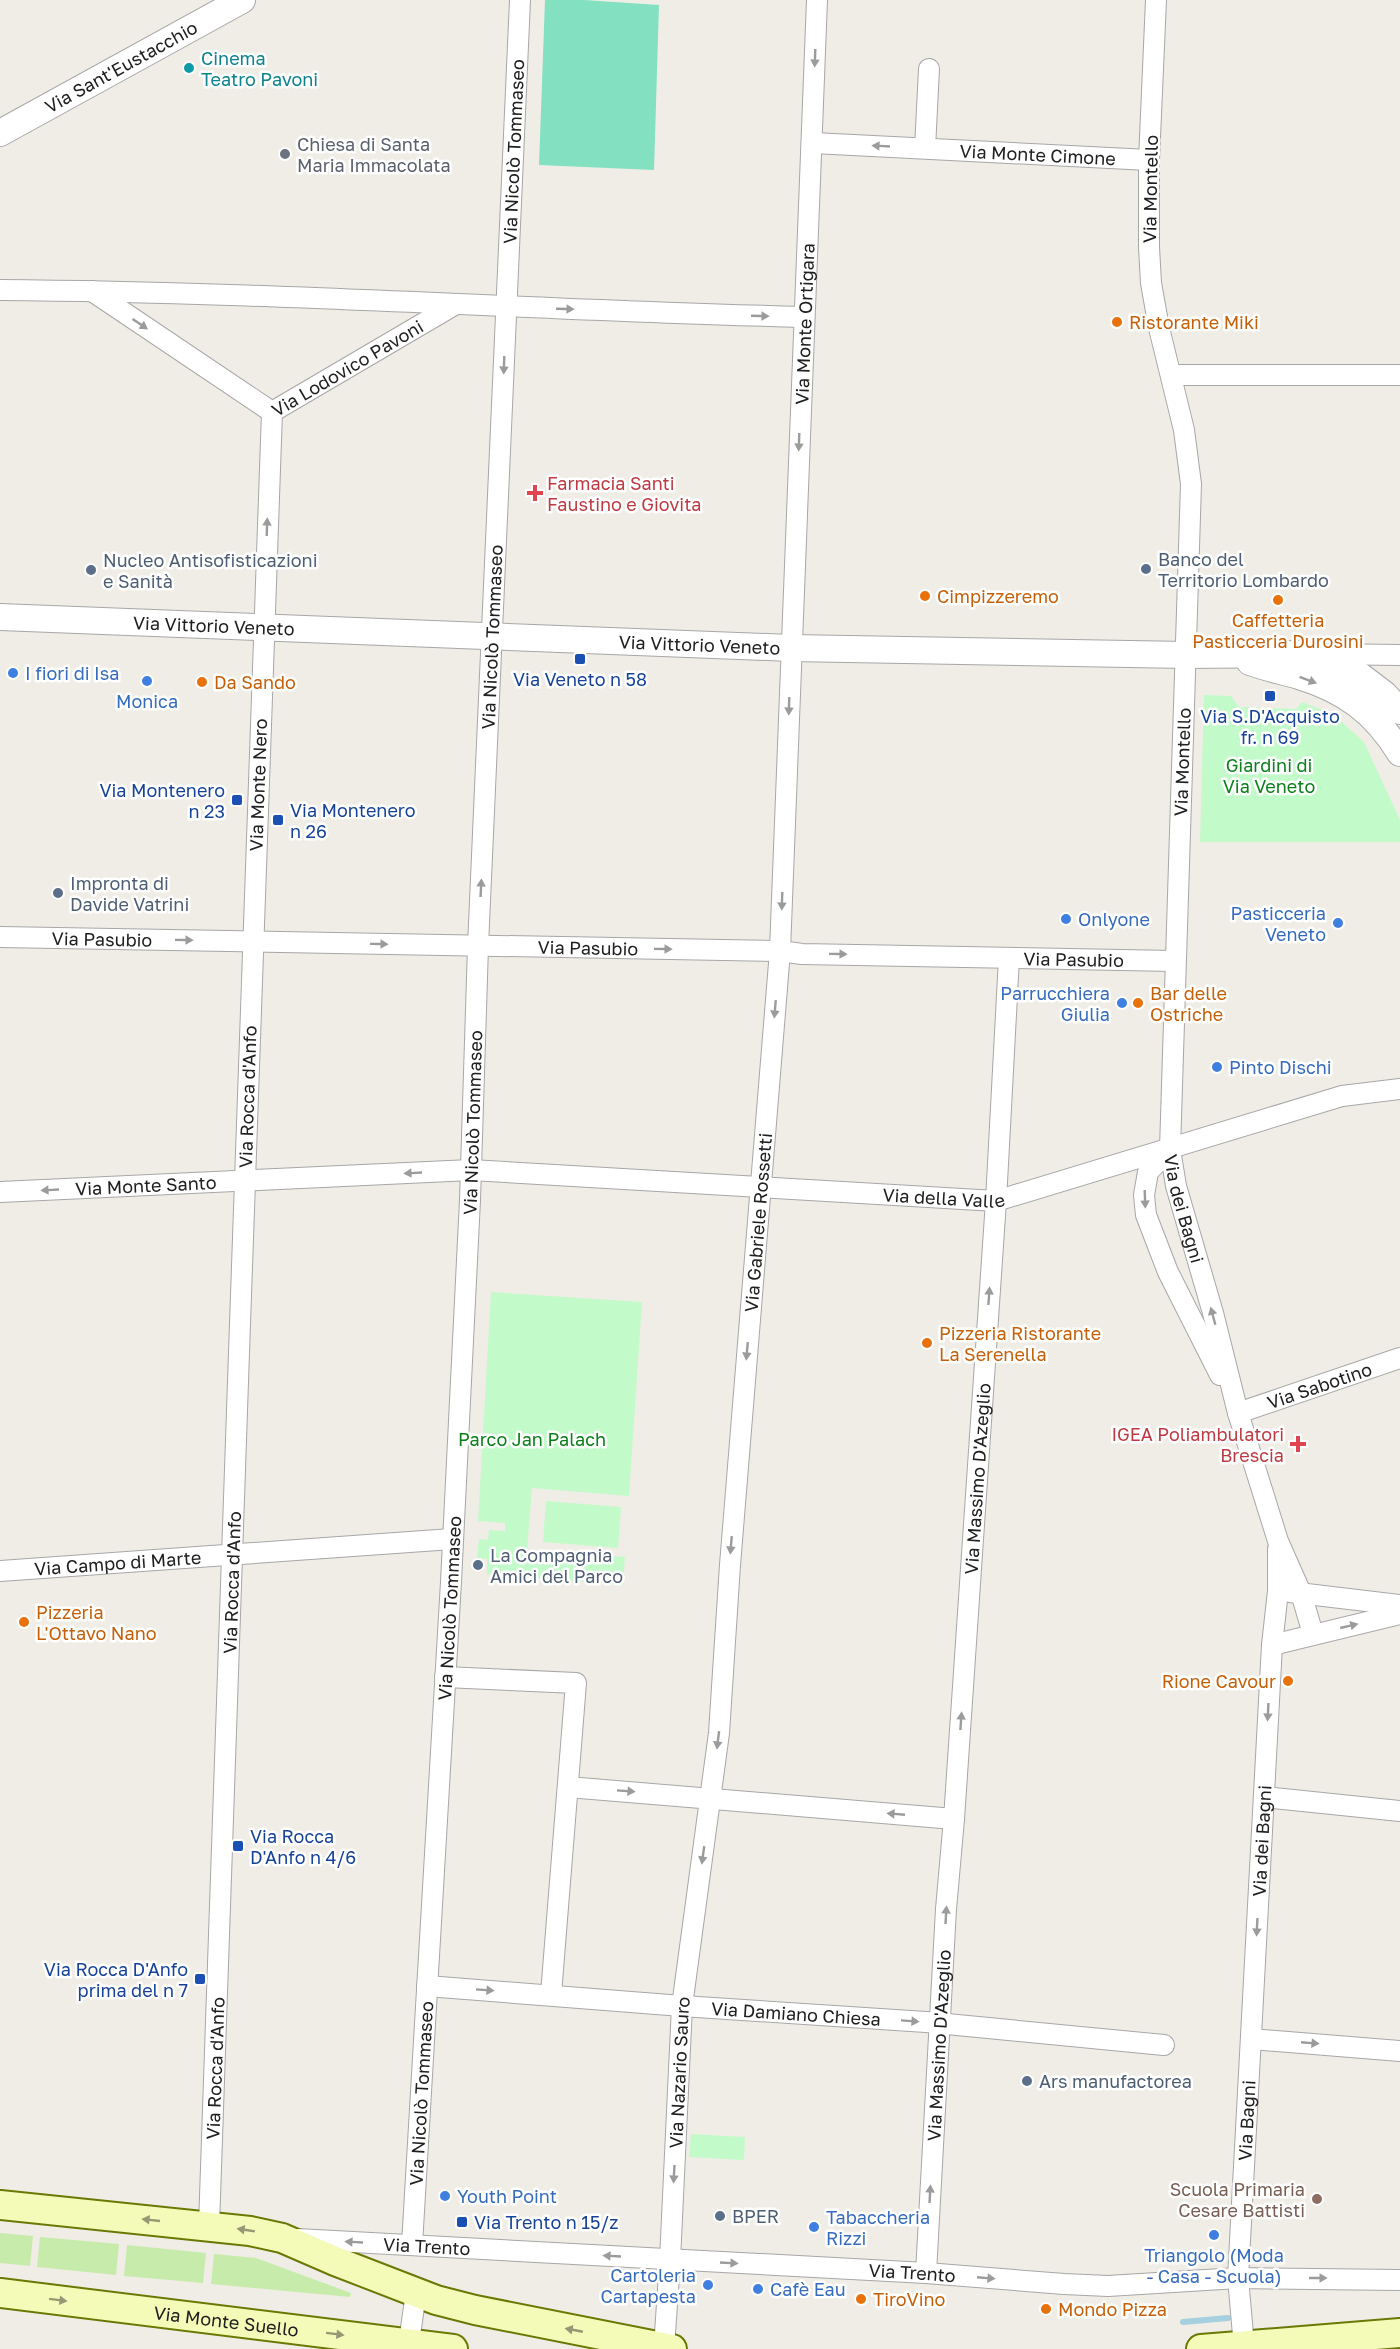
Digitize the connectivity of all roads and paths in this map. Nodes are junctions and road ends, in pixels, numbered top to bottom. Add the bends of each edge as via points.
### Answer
1 (242, 0) edge
2 (520, 0) edge
3 (817, 0) edge
4 (1156, 0) edge
5 (929, 69) dead end
6 (0, 133) edge
7 (813, 143) junction
8 (925, 148) junction
9 (1149, 160) junction
10 (0, 290) edge
11 (92, 291) junction
12 (456, 304) junction
13 (506, 307) junction
14 (804, 317) junction
15 (1172, 375) junction
16 (1400, 375) edge
17 (272, 412) junction
18 (0, 617) edge
19 (263, 628) junction
20 (493, 636) junction
21 (791, 648) junction
22 (1314, 654) junction
23 (1186, 655) junction
24 (1233, 655) junction
25 (1400, 655) edge
26 (1400, 711) edge
27 (1400, 753) edge
28 (0, 937) edge
29 (253, 941) junction
30 (478, 946) junction
31 (780, 951) junction
32 (1009, 957) junction
33 (1174, 961) junction
34 (1400, 1089) edge
35 (1170, 1149) junction
36 (471, 1170) junction
37 (243, 1181) junction
38 (760, 1188) junction
39 (0, 1192) edge
40 (996, 1201) junction
41 (1400, 1358) edge
42 (1238, 1413) junction
43 (452, 1539) junction
44 (1278, 1541) junction
45 (234, 1553) junction
46 (0, 1571) edge
47 (1278, 1591) junction
48 (1301, 1593) junction
49 (1400, 1605) edge
50 (1400, 1614) edge
51 (1313, 1634) junction
52 (1272, 1644) junction
53 (445, 1677) junction
54 (568, 1786) junction
55 (711, 1797) junction
56 (1264, 1797) junction
57 (1400, 1811) edge
58 (954, 1819) junction
59 (427, 1986) junction
60 (551, 1994) junction
61 (682, 2006) junction
62 (941, 2023) junction
63 (1251, 2038) junction
64 (1164, 2045) dead end
65 (1400, 2051) edge
66 (0, 2205) edge
67 (209, 2226) junction
68 (282, 2238) junction
69 (412, 2245) junction
70 (670, 2260) junction
71 (926, 2273) junction
72 (1238, 2278) junction
73 (1400, 2280) edge
74 (0, 2293) edge
75 (416, 2293) junction
76 (1388, 2334) edge
77 (409, 2346) edge
78 (1244, 2346) junction
79 (453, 2349) edge
80 (666, 2349) edge
81 (1201, 2349) edge
82 (1400, 2349) edge

1 - 6 street, Via Sant'Eustacchio
2 - 13 street, Via Nicolò Tommaseo
3 -> 7 street, Via Monte Ortigara
4 - 9 street, Via Montello
5 - 8 street
8 -> 7 street, Via Monte Cimone
7 - 14 street, Via Monte Ortigara
8 - 9 street, Via Monte Cimone
9 - 15 street, Via Montello via 1151,283
10 - 11 street, Via Lodovico Pavoni
11 - 12 street, Via Lodovico Pavoni
11 -> 17 street, Via Lodovico Pavoni
12 - 13 street, Via Lodovico Pavoni
12 - 17 street, Via Lodovico Pavoni
13 -> 14 street, Via Lodovico Pavoni
13 -> 20 street, Via Nicolò Tommaseo
14 -> 21 street, Via Monte Ortigara
15 - 16 street
15 - 23 street, Via Montello via 1191,484
19 -> 17 street, Via Monte Nero
18 - 19 street, Via Vittorio Veneto
19 - 20 street, Via Vittorio Veneto
19 - 29 street, Via Monte Nero
20 - 21 street, Via Vittorio Veneto
30 -> 20 street, Via Nicolò Tommaseo
21 - 23 street, Via Vittorio Veneto
21 -> 31 street, Via Gabriele Rossetti
22 - 24 street, Via Vittorio Veneto
22 - 25 street, Via Vittorio Veneto
22 - 26 street via 1359,675
23 - 24 street, Via Vittorio Veneto
23 - 33 street, Via Montello
24 -> 27 street via 1267,669 1299,676 1356,701 1373,716
28 -> 29 street, Via Pasubio
29 -> 30 street, Via Pasubio
29 - 37 street, Via Rocca d'Anfo
30 -> 31 street, Via Pasubio
30 - 36 street, Via Nicolò Tommaseo
31 -> 32 street, Via Pasubio
31 -> 38 street, Via Gabriele Rossetti
32 - 33 street, Via Pasubio
32 - 40 street, Via Massimo D'Azeglio
33 - 35 street, Via Montello
34 - 35 street, Via della Valle via 1342,1096
35 - 40 street, Via della Valle
42 -> 35 street, Via dei Bagni via 1176,1186
35 -> 42 street, Via dei Bagni via 1148,1172 1146,1215 1168,1272
36 -> 37 street, Via Monte Santo
36 - 38 street, Via della Valle
36 - 43 street, Via Nicolò Tommaseo
37 -> 39 street, Via Monte Santo
37 - 45 street, Via Rocca d'Anfo
38 - 40 street, Via della Valle
38 -> 55 street, Via Gabriele Rossetti
58 -> 40 street, Via Massimo D'Azeglio
41 - 42 street, Via Sabotino
42 - 44 street, Via dei Bagni
43 - 45 street, Via Campo di Marte
43 - 53 street, Via Nicolò Tommaseo
44 - 47 street, Via dei Bagni
44 - 48 street, Via dei Bagni
45 - 46 street, Via Campo di Marte
45 - 67 street, Via Rocca d'Anfo
47 - 48 street
47 - 52 street, Via dei Bagni
48 - 49 street
48 - 51 street, Via dei Bagni
51 -> 50 street
51 - 52 street
52 -> 56 street, Via dei Bagni
53 - 54 street via 576,1683
53 - 59 street, Via Nicolò Tommaseo
54 -> 55 street
54 - 60 street
58 -> 55 street
55 -> 61 street, Via Nazario Sauro
56 - 57 street
56 -> 63 street, Via dei Bagni
62 -> 58 street, Via Massimo D'Azeglio
59 -> 60 street, Via Damiano Chiesa
59 - 69 street, Via Nicolò Tommaseo
60 - 61 street, Via Damiano Chiesa
61 -> 62 street, Via Damiano Chiesa
61 -> 70 street, Via Nazario Sauro
62 - 64 street, Via Damiano Chiesa
71 -> 62 street, Via Massimo D'Azeglio
63 -> 65 street
63 - 72 street, Via Bagni
67 -> 66 main road, Via Trento
68 -> 67 main road, Via Trento
69 -> 68 street, Via Trento
68 - 75 main road, Via Trento
70 -> 69 street, Via Trento
70 -> 71 street, Via Trento
70 - 80 street, Via Nazario Sauro
71 -> 72 street, Via Trento via 1108,2286
72 -> 73 street, Via Trento
72 - 78 street, Via Bagni
74 -> 77 main road, Via Monte Suello
75 - 77 street
80 -> 75 main road via 475,2310
76 - 78 main road
76 - 82 street
77 - 79 main road, Via Monte Suello
78 - 81 main road

